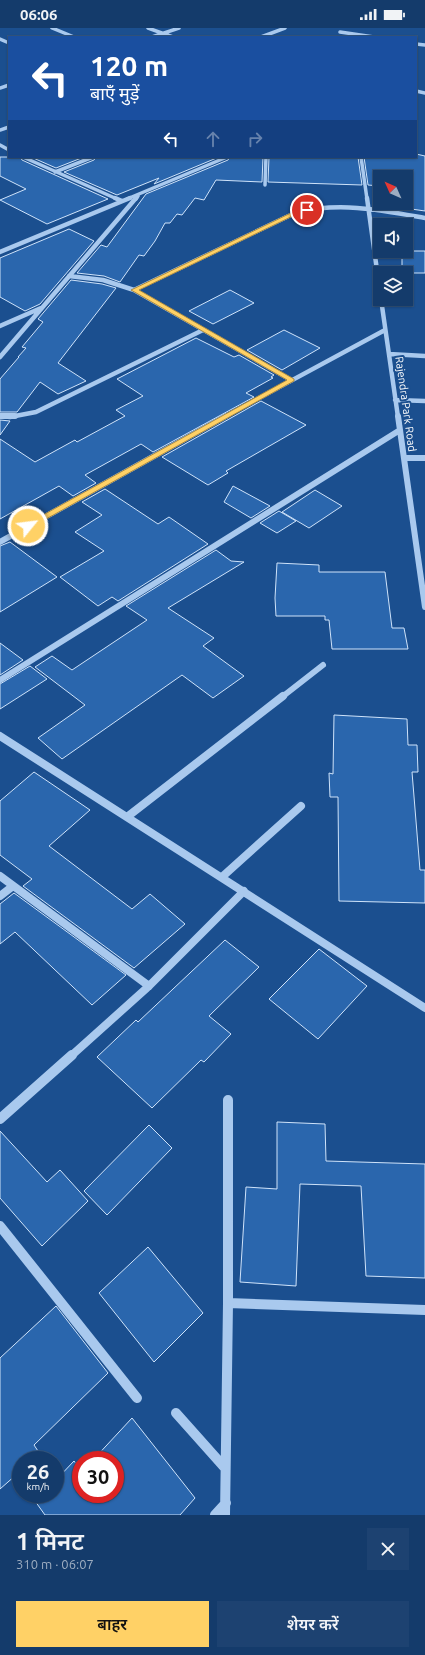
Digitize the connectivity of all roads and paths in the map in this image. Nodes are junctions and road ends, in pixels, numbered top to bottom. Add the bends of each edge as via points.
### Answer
1 (52, 28) edge
2 (148, 28) edge
3 (179, 28) edge
4 (285, 28) edge
5 (338, 28) edge
6 (340, 32) junction
7 (163, 33) junction
8 (72, 36) edge
9 (155, 36) edge
10 (170, 36) edge
11 (261, 36) edge
12 (342, 36) edge
13 (367, 36) edge
14 (0, 39) edge
15 (7, 42) edge
16 (0, 44) edge
17 (25, 158) edge
18 (90, 158) edge
19 (225, 158) edge
20 (266, 158) edge
21 (361, 158) edge
22 (55, 172) junction
23 (266, 185) dead end
24 (139, 194) junction
25 (122, 201) junction
26 (368, 208) junction
27 (425, 218) edge
28 (0, 252) edge
29 (376, 266) edge
30 (69, 276) junction
31 (134, 290) junction
32 (382, 306) edge
33 (43, 307) junction
34 (0, 326) edge
35 (204, 330) junction
36 (386, 330) junction
37 (389, 354) junction
38 (425, 356) edge
39 (0, 357) edge
40 (291, 380) junction
41 (395, 400) junction
42 (425, 401) edge
43 (0, 416) edge
44 (400, 430) junction
45 (404, 458) junction
46 (425, 458) edge
47 (0, 542) edge
48 (425, 607) edge
49 (323, 664) dead end
50 (0, 680) edge
51 (0, 736) edge
52 (301, 806) dead end
53 (127, 817) junction
54 (0, 876) edge
55 (222, 877) junction
56 (13, 886) junction
57 (244, 891) junction
58 (0, 896) edge
59 (149, 986) junction
60 (425, 1008) edge
61 (228, 1100) dead end
62 (0, 1119) edge
63 (0, 1226) edge
64 (228, 1303) junction
65 (425, 1310) edge
66 (137, 1398) dead end
67 (176, 1413) dead end
68 (225, 1468) junction
69 (226, 1503) junction
70 (215, 1515) edge
71 (225, 1515) edge

1 - 8 street
2 - 7 street
3 - 7 street
4 - 11 street
5 - 6 street
6 - 12 street
6 - 13 street
7 - 9 street
7 - 10 street
14 - 15 street
15 - 16 street
17 - 22 street
18 - 22 street
19 - 24 street
20 - 23 street
21 - 26 street
22 - 25 street
24 - 25 street
24 - 30 street
25 - 28 street
26 - 27 street
26 - 29 street
26 - 31 street via 334,205 297,212
30 - 31 street via 122,284
30 - 33 street
31 - 35 street
32 - 36 street, Rajendra Park Road
33 - 34 street
33 - 39 street
35 - 40 street
35 - 43 street via 36,412 10,417
36 - 37 street, Rajendra Park Road
36 - 40 street
37 - 38 street
37 - 41 street, Rajendra Park Road
40 - 47 street
41 - 42 street
41 - 44 street, Rajendra Park Road
44 - 45 street, Rajendra Park Road
44 - 50 street
45 - 46 street
45 - 48 street, Rajendra Park Road
49 - 53 street
51 - 53 street
52 - 55 street
53 - 55 street
54 - 56 street
55 - 57 street
56 - 58 street
56 - 59 street
57 - 59 street
57 - 60 street
59 - 62 street
61 - 64 street
63 - 66 street
64 - 65 street
64 - 68 street
67 - 68 street
68 - 69 street
69 - 70 street
69 - 71 street

